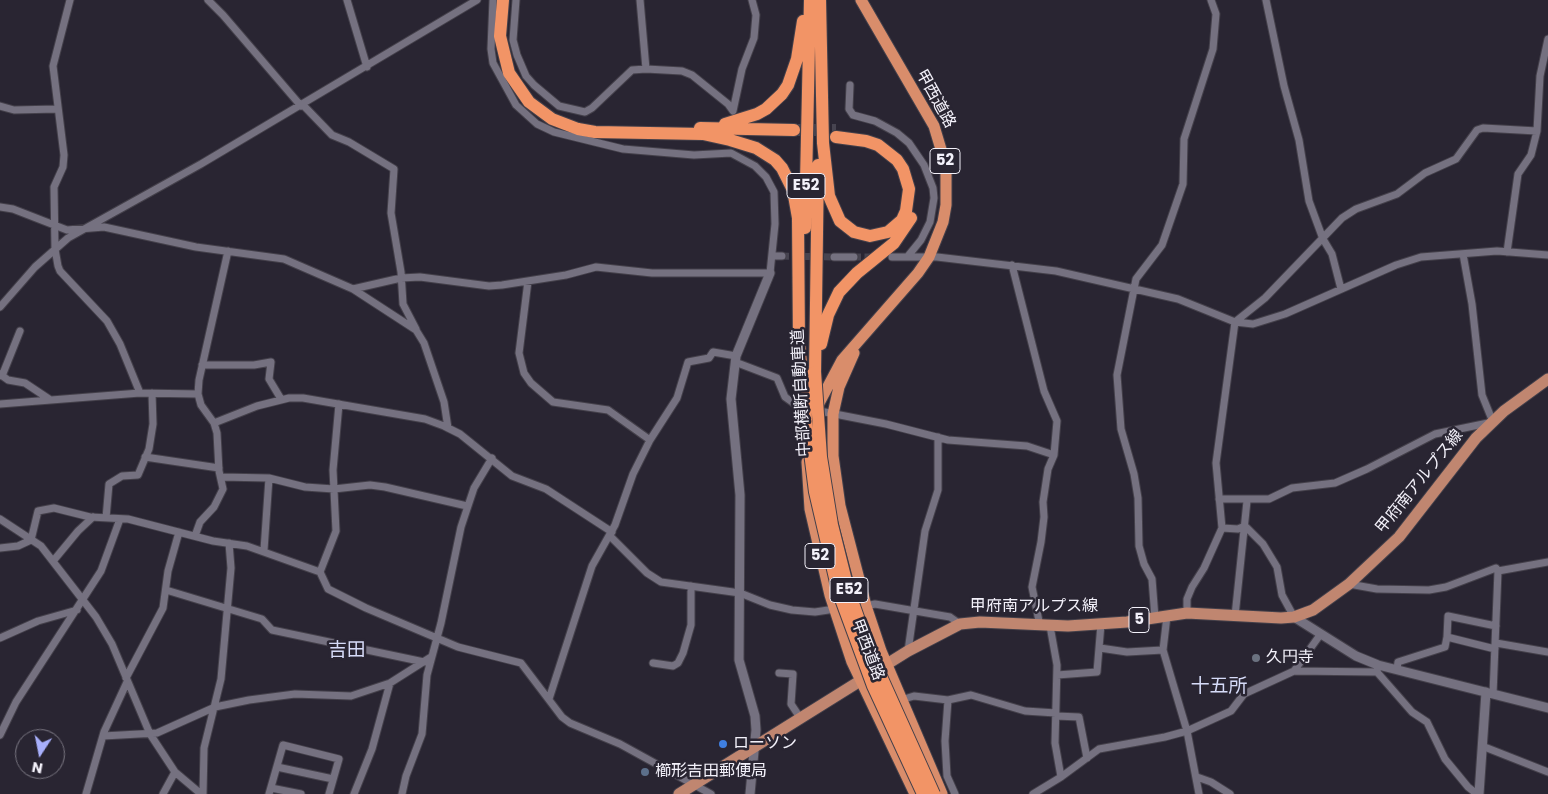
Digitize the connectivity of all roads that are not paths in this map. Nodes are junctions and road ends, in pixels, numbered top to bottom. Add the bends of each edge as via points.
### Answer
1 (70, 0) edge
2 (208, 0) edge
3 (347, 0) edge
4 (477, 0) edge
5 (493, 0) edge
6 (503, 0) edge
7 (508, 0) edge
8 (516, 0) edge
9 (640, 0) edge
10 (752, 0) edge
11 (805, 0) edge
12 (810, 0) edge
13 (818, 0) edge
14 (861, 0) edge
15 (1211, 0) edge
16 (1266, 0) edge
17 (867, 6) edge
18 (1548, 39) edge
19 (366, 67) junction
20 (646, 69) junction
21 (850, 85) dead end
22 (302, 105) junction
23 (0, 106) edge
24 (58, 109) junction
25 (703, 131) junction
26 (1537, 131) junction
27 (793, 133) tunnel mouth
28 (0, 207) edge
29 (54, 227) junction
30 (88, 229) junction
31 (1323, 239) junction
32 (55, 249) junction
33 (228, 251) junction
34 (1507, 252) junction
35 (1463, 254) junction
36 (1548, 255) edge
37 (772, 256) junction
38 (782, 256) tunnel mouth
39 (908, 256) junction
40 (834, 257) tunnel mouth
41 (854, 257) tunnel mouth
42 (892, 257) dead end
43 (929, 257) junction
44 (1012, 264) junction
45 (770, 273) junction
46 (401, 278) junction
47 (528, 281) junction
48 (1134, 287) junction
49 (353, 289) junction
50 (1341, 289) junction
51 (0, 307) edge
52 (876, 321) junction
53 (1235, 322) junction
54 (416, 330) junction
55 (20, 331) dead end
56 (736, 359) junction
57 (202, 365) junction
58 (810, 372) junction
59 (1, 375) edge
60 (1548, 379) edge
61 (140, 393) junction
62 (152, 393) junction
63 (198, 394) junction
64 (49, 399) junction
65 (281, 399) junction
66 (0, 404) edge
67 (339, 404) junction
68 (816, 410) junction
69 (833, 414) junction
70 (1493, 422) junction
71 (214, 423) junction
72 (448, 428) junction
73 (938, 437) junction
74 (650, 440) junction
75 (1054, 455) junction
76 (146, 457) junction
77 (492, 458) junction
78 (219, 468) junction
79 (221, 477) junction
80 (269, 478) junction
81 (334, 489) junction
82 (1218, 499) junction
83 (1247, 500) junction
84 (467, 506) junction
85 (93, 517) junction
86 (106, 518) junction
87 (0, 519) edge
88 (120, 519) junction
89 (1245, 526) junction
90 (1222, 528) junction
91 (180, 532) junction
92 (611, 534) junction
93 (195, 536) junction
94 (31, 540) junction
95 (229, 543) junction
96 (0, 548) edge
97 (264, 550) junction
98 (54, 560) junction
99 (1548, 562) edge
100 (1498, 571) junction
101 (320, 572) junction
102 (1349, 584) junction
103 (691, 586) junction
104 (166, 590) junction
105 (740, 593) junction
106 (83, 601) junction
107 (866, 606) junction
108 (228, 609) junction
109 (835, 609) junction
110 (77, 610) junction
111 (913, 611) junction
112 (1187, 613) junction
113 (1167, 616) junction
114 (1235, 616) junction
115 (1294, 617) junction
116 (1155, 618) junction
117 (960, 624) junction
118 (1101, 624) junction
119 (1045, 626) junction
120 (1496, 626) junction
121 (1320, 635) junction
122 (1447, 637) junction
123 (0, 638) edge
124 (437, 638) junction
125 (1495, 646) junction
126 (1100, 648) junction
127 (1163, 650) junction
128 (908, 651) junction
129 (1548, 652) edge
130 (432, 657) junction
131 (424, 662) junction
132 (653, 663) dead end
133 (887, 664) junction
134 (1377, 668) junction
135 (1397, 669) junction
136 (1294, 671) junction
137 (780, 673) dead end
138 (1057, 675) junction
139 (126, 680) junction
140 (862, 682) junction
141 (390, 683) junction
142 (1489, 693) junction
143 (549, 700) junction
144 (901, 700) junction
145 (948, 700) junction
146 (215, 707) junction
147 (1548, 708) edge
148 (1056, 714) junction
149 (801, 719) junction
150 (1187, 731) junction
151 (150, 734) junction
152 (0, 736) edge
153 (103, 736) junction
154 (756, 746) junction
155 (1482, 746) junction
156 (1087, 758) junction
157 (277, 767) junction
158 (175, 772) junction
159 (1548, 772) edge
160 (1061, 777) junction
161 (333, 779) junction
162 (1197, 781) junction
163 (694, 784) junction
164 (270, 791) edge
165 (86, 794) edge
166 (163, 794) edge
167 (202, 794) edge
168 (300, 794) edge
169 (329, 794) edge
170 (354, 794) edge
171 (402, 794) edge
172 (679, 794) edge
173 (711, 794) edge
174 (750, 794) edge
175 (915, 794) edge
176 (923, 794) edge
177 (934, 794) edge
178 (942, 794) edge
179 (955, 794) edge
180 (1033, 794) edge
181 (1193, 794) edge
182 (1199, 794) edge
183 (1230, 794) edge
184 (1478, 794) edge

1 - 24 street via 53,66
2 - 22 street
3 - 19 street
4 - 19 street
5 - 37 street via 490,49 508,94 516,105 537,124 554,132 623,150 694,155 732,149 766,177 774,192
6 - 25 highway via 500,36 505,62 514,83 540,111 564,124 595,132
7 - 25 highway via 506,34 513,68 532,97 554,114 596,126
8 - 20 street via 513,40 516,55 534,85 559,106 586,112 632,70
9 - 20 street
10 - 20 street via 756,15 754,38 742,69 734,113 728,104 692,75 682,70
11 - 25 highway via 797,59 782,94 757,114
12 - 58 highway, 中部横断自動車道 / E52 via 803,327
13 - 58 highway, 中部横断自動車道 / E52 via 818,176
13 - 58 highway via 824,142 832,205 840,221 854,232 870,236 888,232 902,220 909,189 897,160 878,145 836,134 868,134 892,145 902,154 914,175 916,199 902,233 848,282 833,303
14 - 17 highway, 甲西道路 / 52
15 - 48 street via 1216,14 1213,48 1184,139 1183,184 1162,245 1140,273
16 - 31 street via 1310,201
17 - 43 highway, 甲西道路 / 52 via 895,62 923,104 942,147 948,184 946,205
18 - 26 street via 1540,76
19 - 22 street
21 - 39 street via 849,109 853,114 897,133 917,154 931,182 934,198 930,222
22 - 30 street
22 - 46 street via 332,135 394,169 391,206
23 - 24 street via 14,110
24 - 29 street via 64,155 63,167 54,187
25 - 27 highway
25 - 58 highway via 756,148 774,160 788,178 798,218 799,336
26 - 31 street via 1477,130 1456,158 1425,173 1397,194 1356,209 1342,218
26 - 34 street via 1531,155 1518,174
28 - 29 street via 13,209
29 - 30 street
29 - 32 street
30 - 32 street via 68,238
30 - 33 street via 104,227
31 - 50 street via 1332,254
31 - 53 street via 1265,298
32 - 51 street
32 - 61 street via 60,272 107,321
33 - 49 street via 284,259
33 - 57 street
34 - 35 street
34 - 36 street
35 - 50 street via 1421,257
35 - 70 street via 1482,396
37 - 38 street
37 - 45 street
39 - 42 street
39 - 43 street
40 - 41 street
43 - 44 street
43 - 52 highway, 甲西道路 / 52
44 - 48 street
44 - 75 street via 1044,392 1057,421
45 - 47 street via 652,273 596,267
45 - 56 street
46 - 47 street via 440,278 489,286
46 - 49 street
46 - 54 street via 403,304
47 - 74 street via 520,353 524,373 531,383 553,402 608,410
48 - 53 street via 1178,299
48 - 116 street via 1117,374 1118,401 1121,429 1138,498 1139,546 1152,579
49 - 54 street
50 - 53 street via 1252,324
52 - 68 highway, 甲西道路 / 52 via 842,360
52 - 69 highway, 甲西道路 / 52 via 847,366
53 - 82 street via 1216,463
54 - 72 street via 424,343 444,402
55 - 59 street
56 - 68 street via 772,375 780,383 788,402
56 - 74 street via 713,352 709,358 688,362 678,398
56 - 105 street via 731,398 740,495
57 - 63 street
57 - 65 street via 270,362 269,379
58 - 176 highway, 中部横断自動車道 / E52, bridge via 806,421 815,492 838,591 864,662
58 - 177 highway, 中部横断自動車道 / E52, bridge via 829,509 848,589 885,686
59 - 64 street via 8,380 25,383
60 - 70 main road, 甲府南アルプス線 / 5
61 - 62 street
61 - 64 street
62 - 63 street
62 - 76 street via 152,439
63 - 71 street via 201,405
64 - 66 street
65 - 67 street via 303,398
65 - 71 street
67 - 72 street via 425,419
67 - 81 street
68 - 69 street
68 - 109 highway, 甲西道路 / 52 via 807,450 807,490 814,532
69 - 73 street
69 - 107 highway, 甲西道路 / 52 via 833,456 840,506
70 - 83 street via 1435,434 1335,482 1292,488 1269,499
70 - 102 main road, 甲府南アルプス線 / 5 via 1476,438 1399,537
71 - 78 street
72 - 77 street
73 - 75 street via 1027,446
73 - 111 street via 938,490 925,530
74 - 92 street via 633,474
75 - 119 street via 1048,469 1041,542 1032,587
76 - 78 street
76 - 86 street via 138,475 122,476 109,484
77 - 84 street via 480,473
77 - 92 street via 512,476 546,489
78 - 79 street
79 - 80 street
79 - 93 street via 222,495 200,522
80 - 81 street via 304,487
80 - 97 street
81 - 84 street via 370,485
81 - 101 street via 336,531
82 - 83 street
82 - 90 street
83 - 89 street
84 - 124 street
85 - 86 street
85 - 94 street via 54,508 38,511
85 - 98 street
86 - 88 street
87 - 94 street
88 - 91 street
88 - 106 street via 101,571
89 - 90 street via 1238,530
89 - 114 street
89 - 115 street via 1277,567 1282,595
90 - 112 street via 1192,587
91 - 93 street
91 - 104 street via 170,562
92 - 103 street via 654,578
92 - 143 street via 586,580
93 - 95 street
94 - 96 street via 18,546
94 - 98 street
95 - 97 street
95 - 108 street
97 - 101 street
98 - 106 street
99 - 100 street
100 - 102 street via 1496,568 1446,587 1428,590 1377,589
100 - 120 street
101 - 124 street via 328,589
102 - 115 main road, 甲府南アルプス線 / 5 via 1313,610
103 - 105 street
103 - 132 street via 691,625 683,653 673,666
104 - 108 street
104 - 139 street via 160,615
105 - 109 street via 792,610 815,612
105 - 154 street via 739,660 756,716
106 - 110 street
106 - 139 street via 104,629
107 - 111 street via 875,604
107 - 133 highway, 甲西道路 / 52
108 - 131 street via 262,619 272,630
108 - 146 street
109 - 140 highway, 甲西道路 / 52
110 - 123 street via 38,621
110 - 152 street via 16,702
111 - 117 street via 950,617
111 - 128 street
112 - 113 main road, 甲府南アルプス線 / 5
112 - 114 main road, 甲府南アルプス線 / 5
113 - 116 main road, 甲府南アルプス線 / 5
113 - 127 street
114 - 115 main road, 甲府南アルプス線 / 5
115 - 121 street
116 - 118 main road, 甲府南アルプス線 / 5
117 - 119 main road, 甲府南アルプス線 / 5
117 - 128 main road, 甲府南アルプス線 / 5
118 - 119 main road, 甲府南アルプス線 / 5
118 - 126 street
119 - 138 street
120 - 122 street via 1448,616
120 - 125 street
121 - 134 street
121 - 136 street
122 - 125 street
122 - 135 street via 1445,647 1398,662
124 - 130 street
124 - 143 street via 458,647 521,663
125 - 129 street
125 - 142 street
126 - 127 street via 1127,652
126 - 138 street via 1097,672
127 - 150 street
128 - 133 main road, 甲府南アルプス線 / 5
130 - 131 street
130 - 171 street via 427,675 422,734
131 - 141 street
133 - 140 main road, 甲府南アルプス線 / 5
133 - 144 highway, 甲西道路 / 52
134 - 135 street
134 - 136 street
134 - 184 street via 1412,712 1427,722 1457,775
135 - 142 street
136 - 150 street via 1244,694 1231,711
137 - 149 street via 794,674 791,704
138 - 148 street
139 - 151 street
139 - 153 street
140 - 149 main road, 甲府南アルプス線 / 5
140 - 175 highway, 甲西道路 / 52
141 - 146 street via 352,696 295,694
141 - 170 street via 372,749
142 - 147 street
142 - 155 street
143 - 163 street via 570,723 620,744
144 - 145 street via 914,696
144 - 178 highway, 甲西道路 / 52
145 - 148 street via 971,695 1025,711
145 - 179 street via 947,776
146 - 151 street
146 - 167 street via 203,754
148 - 156 street via 1078,717
148 - 160 street via 1055,743
149 - 154 main road, 甲府南アルプス線 / 5
150 - 156 street via 1099,749
150 - 162 street
151 - 153 street
151 - 158 street
153 - 165 street
154 - 163 main road, 甲府南アルプス線 / 5
154 - 174 street
155 - 159 street
155 - 184 street
156 - 160 street
157 - 161 street
157 - 161 street via 283,745 339,758
157 - 164 street
158 - 166 street
158 - 167 street
160 - 180 street
161 - 169 street
162 - 181 street
162 - 182 street
162 - 183 street via 1211,782
163 - 172 main road, 甲府南アルプス線 / 5
163 - 173 street
164 - 168 street

